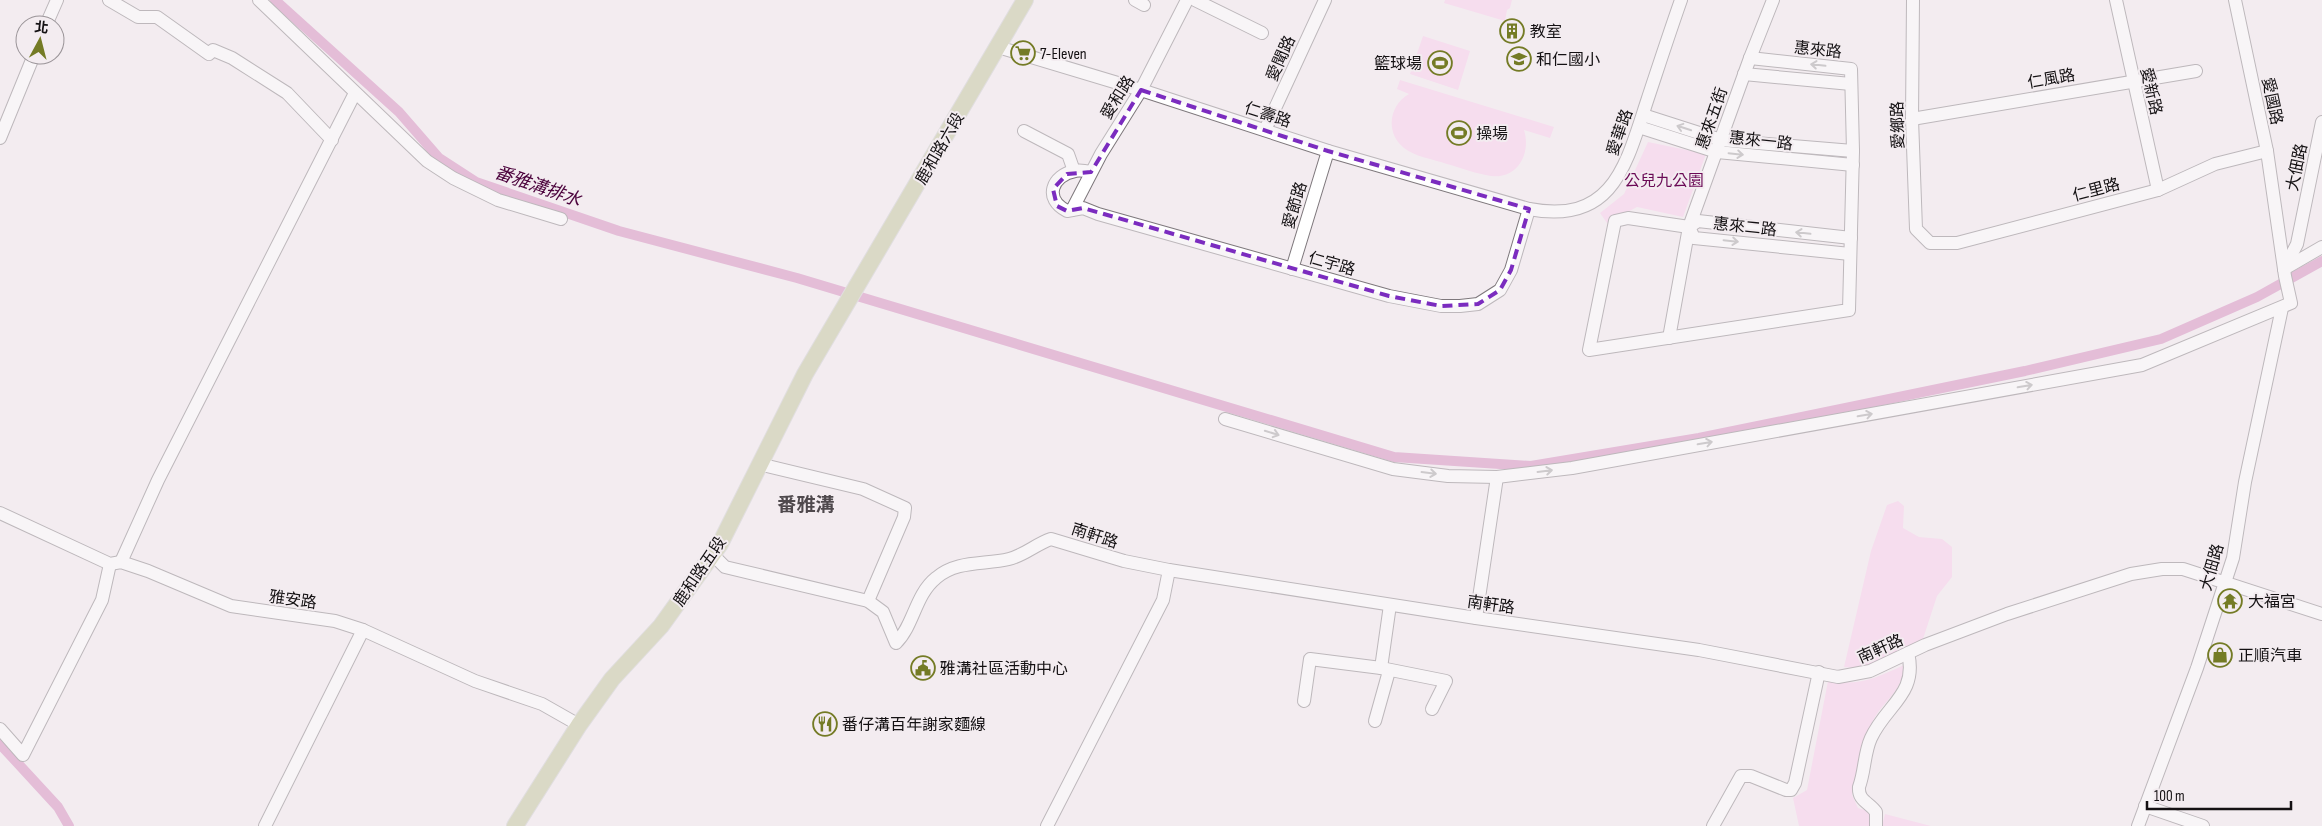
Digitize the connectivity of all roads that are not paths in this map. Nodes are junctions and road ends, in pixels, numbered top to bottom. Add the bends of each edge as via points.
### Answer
1 (57, 0) edge
2 (109, 0) edge
3 (259, 0) edge
4 (1025, 0) edge
5 (1187, 0) edge
6 (1195, 0) edge
7 (1325, 0) edge
8 (1681, 0) edge
9 (1773, 0) edge
10 (1913, 0) edge
11 (2116, 0) edge
12 (2235, 0) edge
13 (50, 15) edge
14 (1262, 34) dead end
15 (998, 47) junction
16 (1750, 58) junction
17 (30, 65) edge
18 (2196, 71) dead end
19 (1744, 74) junction
20 (2133, 82) junction
21 (1851, 84) junction
22 (1141, 90) junction
23 (355, 93) junction
24 (1912, 119) junction
25 (1641, 121) junction
26 (2322, 122) edge
27 (1266, 130) junction
28 (1024, 131) dead end
29 (0, 138) edge
30 (332, 140) junction
31 (1719, 146) junction
32 (1328, 151) junction
33 (1853, 151) junction
34 (2267, 151) junction
35 (1853, 166) junction
36 (1074, 171) junction
37 (1090, 172) junction
38 (2158, 190) junction
39 (1529, 209) junction
40 (1072, 210) junction
41 (560, 219) dead end
42 (1689, 227) junction
43 (1851, 238) junction
44 (1930, 242) joint
45 (2322, 247) edge
46 (1850, 254) junction
47 (1292, 269) junction
48 (2284, 273) junction
49 (856, 288) joint
50 (2288, 304) junction
51 (1669, 338) junction
52 (1225, 419) dead end
53 (759, 464) junction
54 (1497, 477) junction
55 (0, 513) edge
56 (713, 555) junction
57 (115, 563) junction
58 (1170, 570) junction
59 (2225, 581) junction
60 (868, 601) junction
61 (1390, 605) junction
62 (2322, 614) edge
63 (1476, 618) junction
64 (364, 630) junction
65 (1908, 653) junction
66 (1385, 670) junction
67 (1819, 672) junction
68 (1304, 701) dead end
69 (1432, 709) dead end
70 (1375, 721) dead end
71 (579, 725) junction
72 (0, 729) edge
73 (2145, 806) junction
74 (265, 826) edge
75 (515, 826) edge
76 (1047, 826) edge
77 (1713, 826) edge
78 (1876, 826) edge
79 (2138, 826) edge
80 (2203, 826) edge

1 - 13 street
2 - 30 street via 138,17 157,17 209,54 213,50 232,58 287,93
3 - 23 street
4 - 15 main road, 鹿和路六段
5 - 22 street, 愛和路
6 - 14 street
7 - 27 street, 愛聞路
8 - 25 street, 愛華路
9 - 16 street, 惠來五街
10 - 24 street, 愛鄉路
11 - 20 street, 愛新路
12 - 34 street, 愛國路
15 - 22 street, 仁壽路
15 - 49 main road, 鹿和路六段
16 - 19 street, 惠來五街
21 -> 16 street, 惠來路 via 1851,69
17 - 29 street
18 - 20 street, 仁風路
19 - 21 street, 惠來路
19 - 31 street, 惠來五街
20 - 24 street, 仁風路
20 - 38 street, 愛新路
21 - 33 street
22 - 27 street, 仁壽路
22 - 37 street, 愛和路
23 - 30 street
23 - 41 street via 427,161 453,178 498,200
24 - 44 street, 愛鄉路 via 1916,229
25 - 31 street, 惠來一路
25 - 39 street, 愛華路 via 1624,168 1602,196 1572,210 1545,212
26 - 48 street, 大佃路 via 2297,244
27 - 32 street, 仁壽路
28 - 36 street via 1068,154
30 - 57 street
31 - 33 street, 惠來一路
31 -> 35 street, 惠來一路
31 - 42 street, 惠來五街
32 - 39 street, 仁壽路
32 - 47 street, 愛節路
33 - 35 street
34 - 38 street, 仁里路 via 2214,164
34 - 48 street, 愛國路
35 - 43 street
36 - 37 street
36 - 40 street via 1059,180 1052,198 1067,212
37 - 40 street, 愛和路
38 - 44 street, 仁里路 via 1957,243
39 - 47 street, 仁宇路 via 1506,281 1493,296 1478,304 1441,306 1389,296
40 - 47 street, 仁宇路 via 1083,208
43 -> 42 street, 惠來二路 via 1698,221
42 -> 46 street, 惠來二路 via 1694,238
42 - 51 street, 惠來五街
42 - 51 street via 1628,218 1616,222 1589,350
43 - 46 street
45 - 48 street
46 - 51 street via 1849,310
48 - 50 street, 大佃路
49 - 53 main road, 鹿和路五段 via 796,391
54 -> 50 street via 1572,468 2142,365
50 - 59 street, 大佃路
52 -> 54 street via 1392,469 1448,476
53 - 56 main road, 鹿和路五段
53 - 60 street via 863,489 905,508
54 - 63 street
55 - 57 street, 雅安路
56 - 60 street, 南軒路 via 725,567
56 - 71 main road, 鹿和路五段 via 661,626 612,679
57 - 64 street, 雅安路 via 148,571 232,606 335,621
57 - 72 street via 102,600 23,755
58 - 60 street, 南軒路 via 1124,561 1051,539 1010,559 960,565 936,578 918,601 906,633 896,643 884,612
58 - 61 street, 南軒路
58 - 76 street via 1163,600
59 - 62 street, 南軒路
59 - 65 street, 南軒路 via 2184,569 2131,574 2007,614
59 - 73 street, 大佃路 via 2197,668
61 - 63 street, 南軒路
61 - 66 street
63 - 67 street, 南軒路 via 1700,650
64 - 71 street, 雅安路 via 475,681 542,704
64 - 74 street
65 - 67 street, 南軒路 via 1860,675 1838,677
65 - 78 street via 1910,664 1906,689 1884,715 1870,739 1859,786 1862,800 1876,812
66 - 68 street via 1310,658
66 - 69 street via 1446,681
66 - 70 street
67 - 77 street via 1791,790 1751,776 1740,776
71 - 75 main road, 鹿和路五段
73 - 79 street, 大佃路
73 - 80 street

